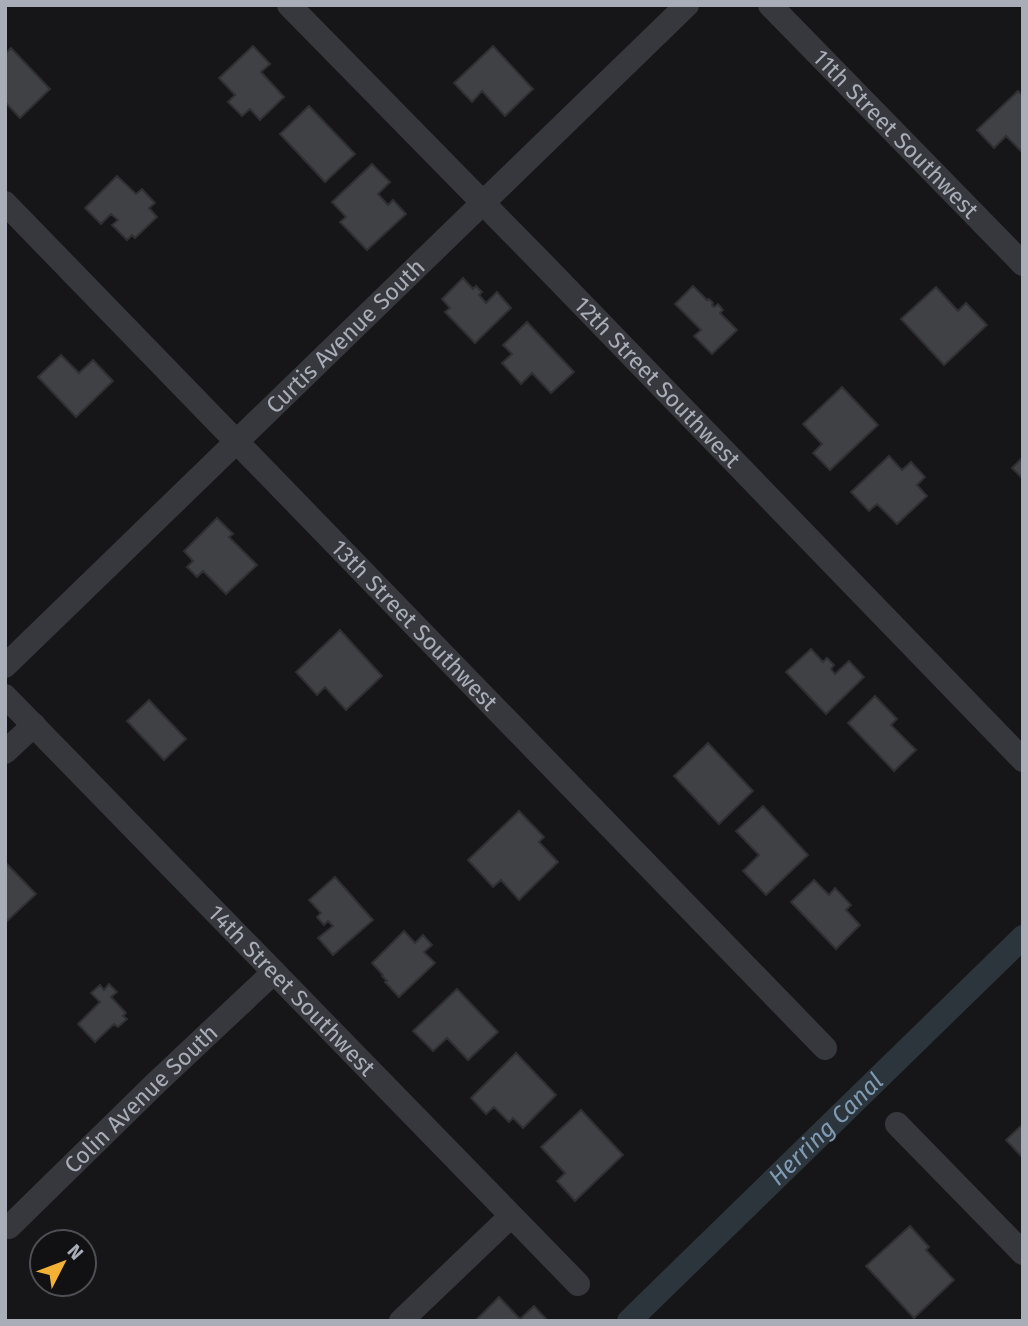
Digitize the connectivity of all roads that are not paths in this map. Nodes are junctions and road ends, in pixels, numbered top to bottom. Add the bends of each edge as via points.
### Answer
1 (289, 5) edge
2 (687, 5) edge
3 (770, 5) edge
4 (5, 203) edge
5 (482, 203) junction
6 (1023, 264) edge
7 (237, 441) junction
8 (5, 666) edge
9 (5, 696) edge
10 (34, 725) junction
11 (5, 752) edge
12 (1023, 760) edge
13 (274, 972) junction
14 (825, 1048) dead end
15 (897, 1124) dead end
16 (511, 1216) junction
17 (9, 1227) dead end
18 (1023, 1253) edge
19 (578, 1284) dead end
20 (401, 1321) edge

1 - 5 street, 12th Street Southwest
2 - 5 street, Curtis Avenue South
3 - 6 street, 11th Street Southwest
4 - 7 street, 13th Street Southwest
5 - 7 street, Curtis Avenue South
5 - 12 street, 12th Street Southwest
7 - 8 street, Curtis Avenue South
7 - 14 street, 13th Street Southwest
9 - 10 street, 14th Street Southwest
10 - 11 street
10 - 13 street, 14th Street Southwest
13 - 16 street, 14th Street Southwest
13 - 17 street, Colin Avenue South
15 - 18 street
16 - 19 street, 14th Street Southwest
16 - 20 street

